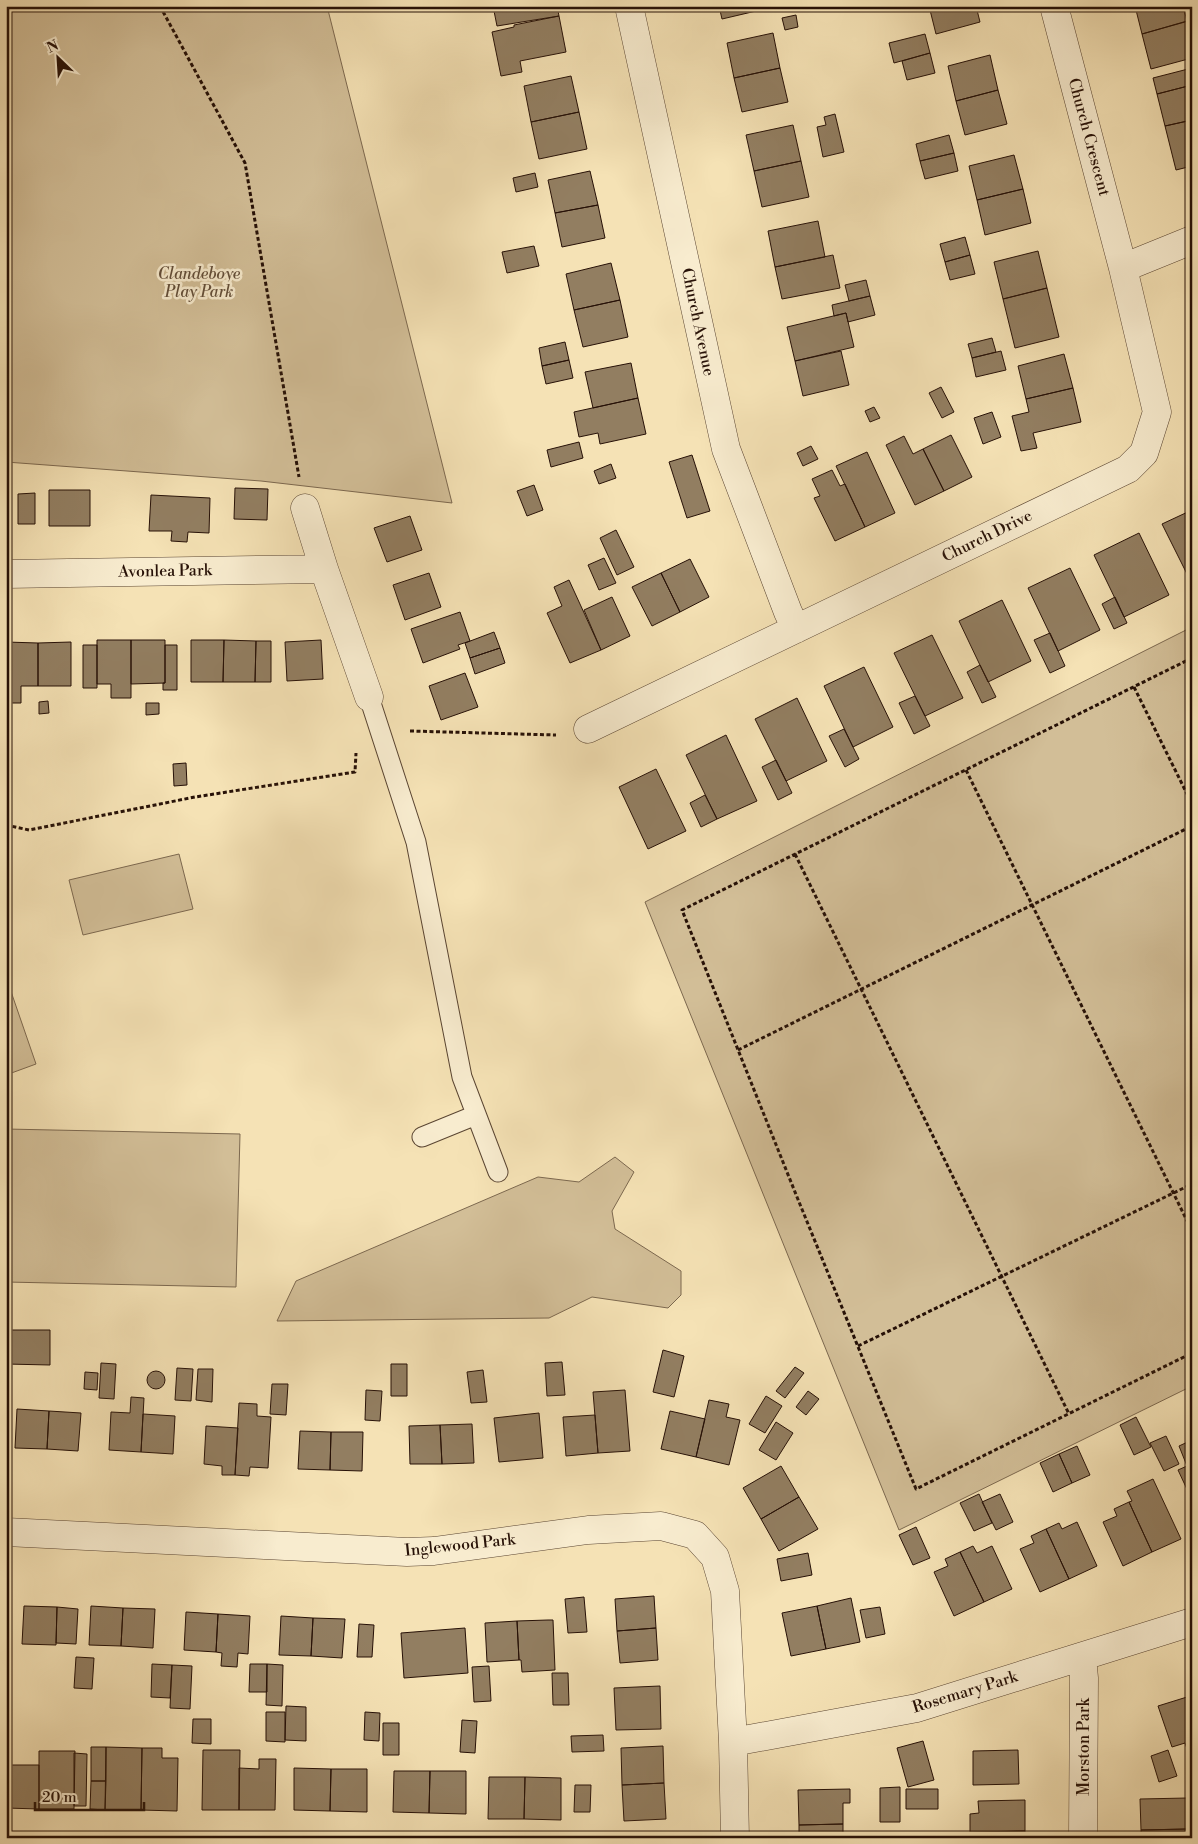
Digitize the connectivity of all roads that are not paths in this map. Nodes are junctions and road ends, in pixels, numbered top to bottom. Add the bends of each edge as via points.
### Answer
1 (629, 6) edge
2 (1054, 6) edge
3 (1192, 240) edge
4 (1123, 268) junction
5 (305, 508) road end
6 (324, 569) junction
7 (6, 574) edge
8 (796, 628) junction
9 (369, 697) joint
10 (588, 729) road end
11 (476, 1115) junction
12 (422, 1137) dead end
13 (498, 1172) dead end
14 (6, 1532) edge
15 (1192, 1622) edge
16 (1082, 1657) junction
17 (733, 1742) junction
18 (735, 1838) edge
19 (1084, 1838) edge

1 - 8 street, Church Avenue via 726,449
2 - 4 street, Church Crescent
3 - 4 street
4 - 8 street, Church Drive via 1157,412 1144,453 1128,469
5 - 6 street
6 - 7 street, Avonlea Park
6 - 9 street
8 - 10 street, Church Drive
9 - 11 lane via 416,842 462,1077
11 - 12 lane
11 - 13 lane
14 - 17 street, Inglewood Park via 407,1552 588,1530 661,1526 695,1535 715,1556 725,1591
15 - 16 street, Rosemary Park
16 - 17 street, Rosemary Park via 917,1708
16 - 19 street, Morston Park
17 - 18 street, Inglewood Park

